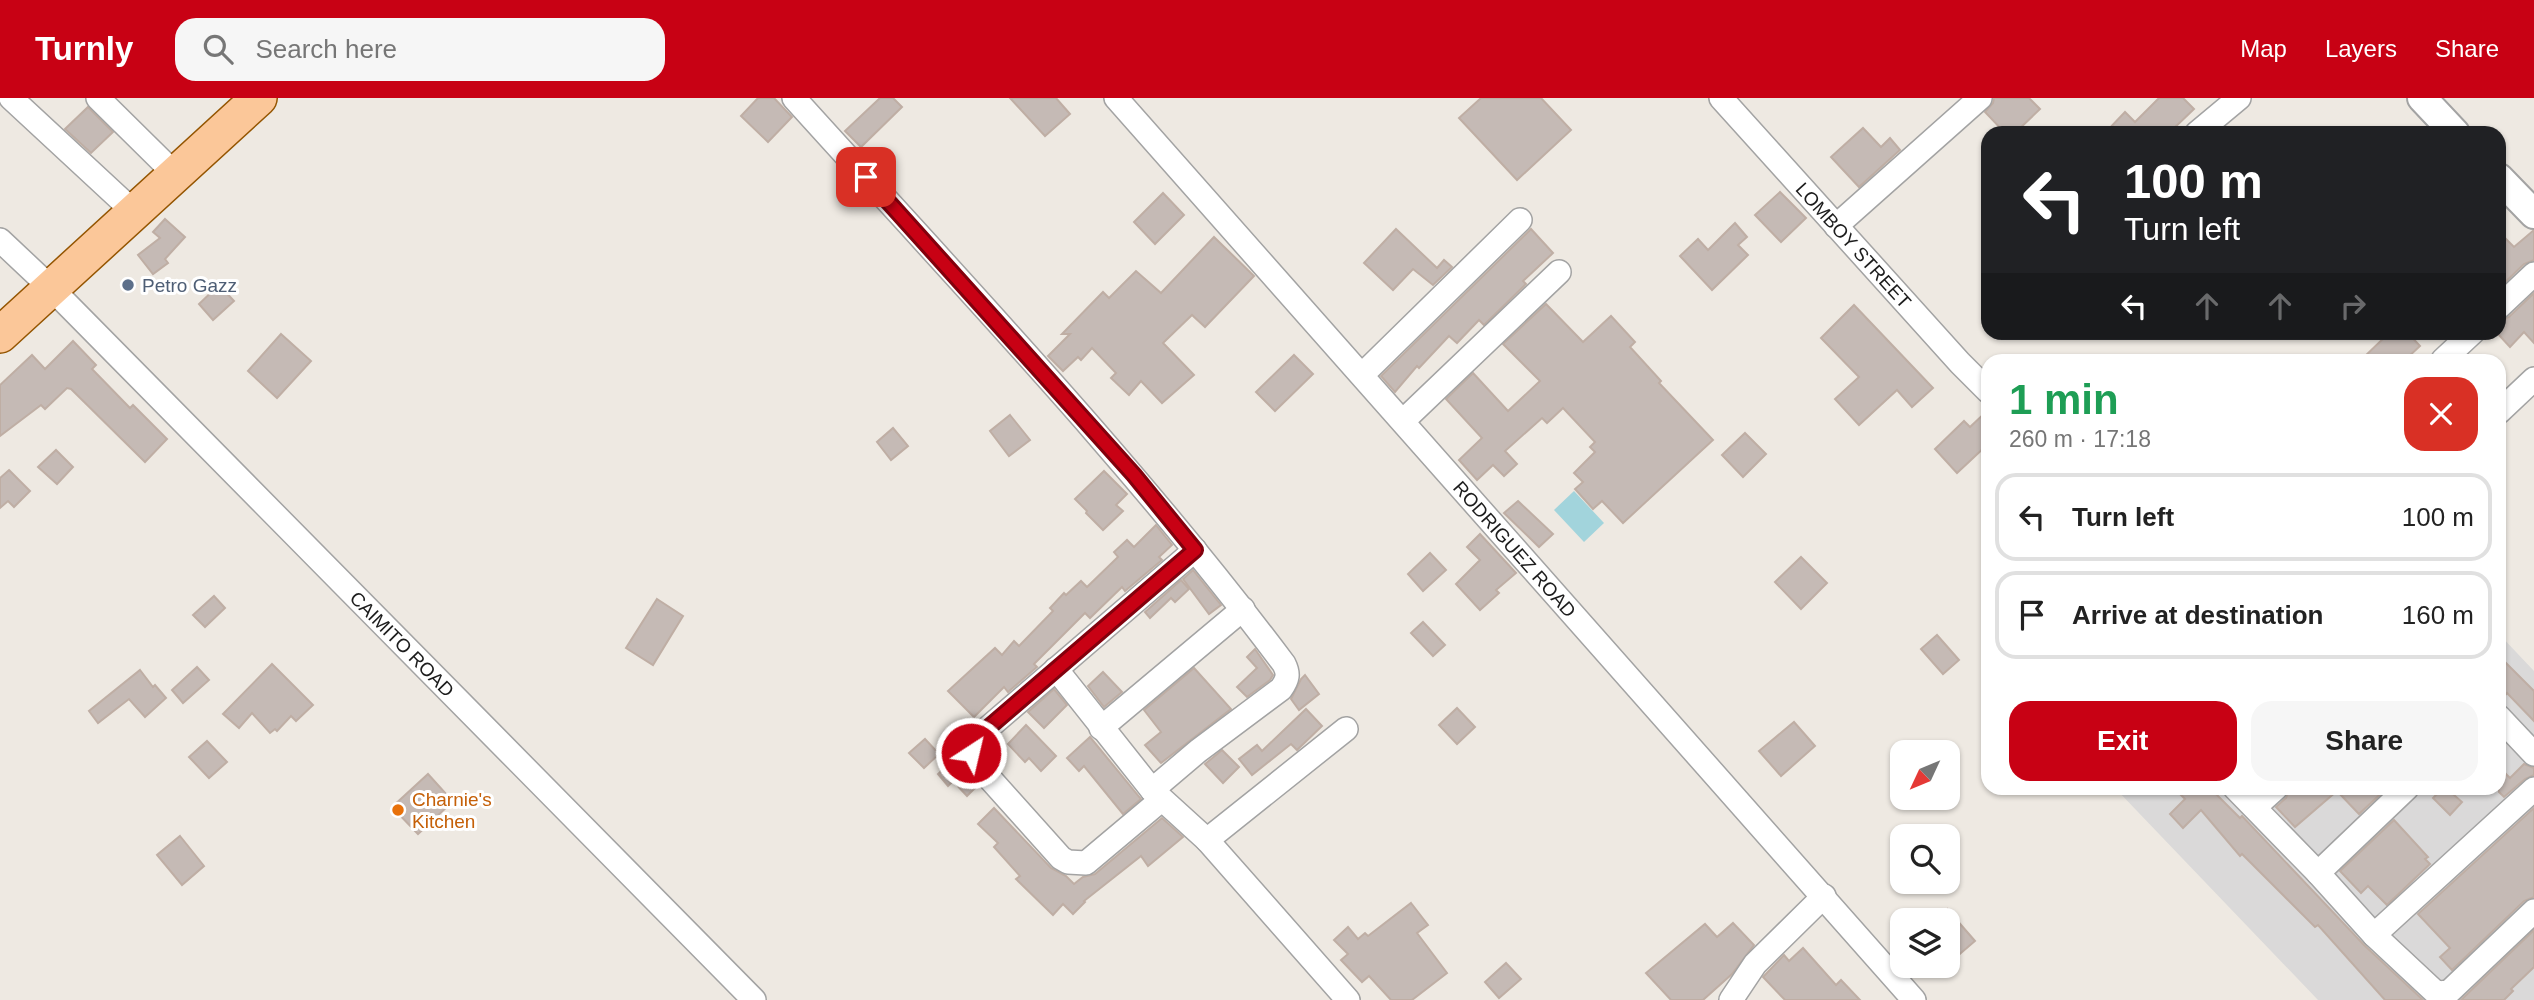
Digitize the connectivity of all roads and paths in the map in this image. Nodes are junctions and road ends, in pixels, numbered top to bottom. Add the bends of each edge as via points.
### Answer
1 (11, 98) edge
2 (98, 98) edge
3 (259, 98) edge
4 (794, 98) edge
5 (1116, 98) edge
6 (1721, 98) edge
7 (1980, 98) edge
8 (2239, 98) edge
9 (2422, 98) edge
10 (2205, 126) edge
11 (2448, 126) edge
12 (176, 175) junction
13 (2506, 185) edge
14 (134, 212) junction
15 (2534, 214) edge
16 (1520, 220) dead end
17 (1836, 226) junction
18 (0, 240) edge
19 (1559, 272) dead end
20 (2534, 274) edge
21 (52, 289) junction
22 (2506, 300) edge
23 (0, 335) edge
24 (2464, 340) edge
25 (2449, 354) edge
26 (1362, 375) junction
27 (2534, 379) edge
28 (1981, 383) edge
29 (2506, 405) edge
30 (1403, 421) junction
31 (1195, 550) junction
32 (1243, 609) junction
33 (1056, 669) junction
34 (2506, 725) edge
35 (1101, 727) junction
36 (1346, 729) dead end
37 (2534, 754) edge
38 (2534, 789) edge
39 (1156, 795) junction
40 (2242, 795) edge
41 (2268, 795) edge
42 (2400, 795) edge
43 (2255, 807) junction
44 (1207, 840) junction
45 (2318, 873) junction
46 (1824, 896) junction
47 (2534, 911) edge
48 (2374, 935) junction
49 (754, 1000) edge
50 (1349, 1000) edge
51 (1731, 1000) edge
52 (1914, 1000) edge

1 - 14 street
2 - 12 street
3 - 12 main road
4 - 31 street via 1134,475
5 - 26 street, RODRIGUEZ ROAD
6 - 17 street, LOMBOY STREET
7 - 17 street
8 - 10 street
9 - 11 street
12 - 14 main road
13 - 15 street
14 - 21 main road
16 - 26 street
17 - 28 street, LOMBOY STREET
18 - 21 street, CAIMITO ROAD
19 - 30 street
20 - 22 street
21 - 23 main road
21 - 49 street, CAIMITO ROAD
24 - 25 street
26 - 30 street, RODRIGUEZ ROAD
27 - 29 street
30 - 46 street, RODRIGUEZ ROAD
31 - 32 street
31 - 33 street
32 - 35 street
32 - 39 street via 1284,664 1287,681 1198,751
33 - 35 street
33 - 39 street via 974,740 971,753 975,762 1068,862 1086,863
34 - 37 street
35 - 39 street
36 - 44 street
38 - 48 street
39 - 44 street
40 - 43 street
41 - 43 street
42 - 45 street
43 - 45 street
44 - 50 street
45 - 48 street
46 - 51 street via 1755,964
46 - 52 street, RODRIGUEZ ROAD
47 - 48 street via 2443,993 2427,986

